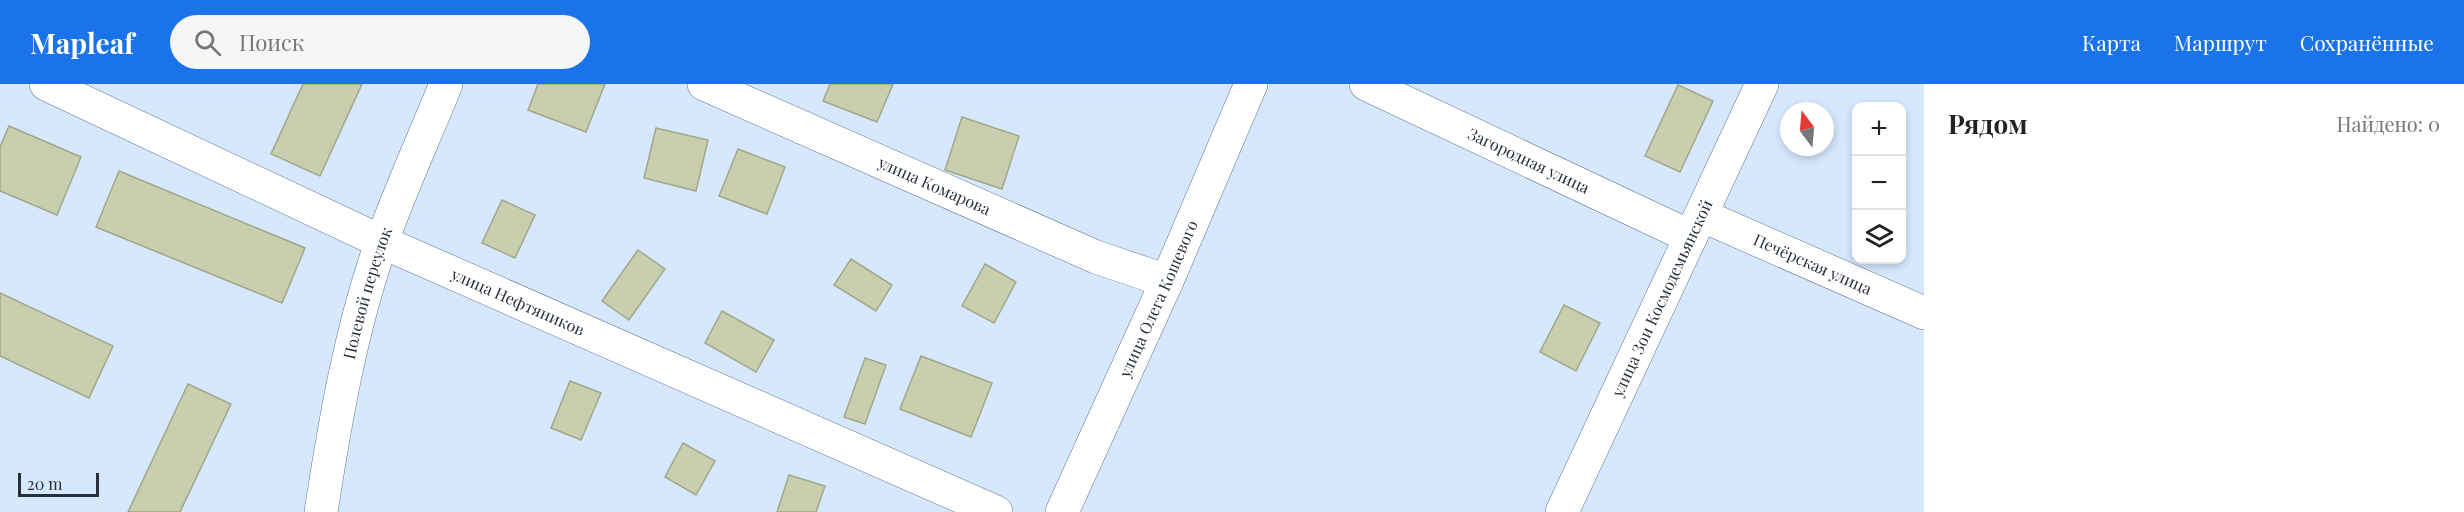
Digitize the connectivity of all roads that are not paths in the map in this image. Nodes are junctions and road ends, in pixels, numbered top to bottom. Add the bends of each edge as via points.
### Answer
1 (46, 84) edge
2 (446, 84) edge
3 (704, 84) edge
4 (1251, 84) edge
5 (1366, 84) edge
6 (1762, 84) edge
7 (1696, 226) junction
8 (382, 242) junction
9 (1167, 281) junction
10 (1924, 313) edge
11 (1571, 509) edge
12 (321, 512) edge
13 (996, 512) edge
14 (1062, 512) edge

1 - 8 street, улица Нефтяников
2 - 8 street, Полевой переулок
3 - 9 street, улица Комарова via 1096,257
4 - 9 street, улица Олега Кошевого
5 - 7 street, Загородная улица
6 - 7 street, улица Зои Космодемьянской
7 - 10 street, Печёрская улица
7 - 11 street, улица Зои Космодемьянской
8 - 12 street, Полевой переулок via 351,349
8 - 13 street, улица Нефтяников
9 - 14 street, улица Олега Кошевого

